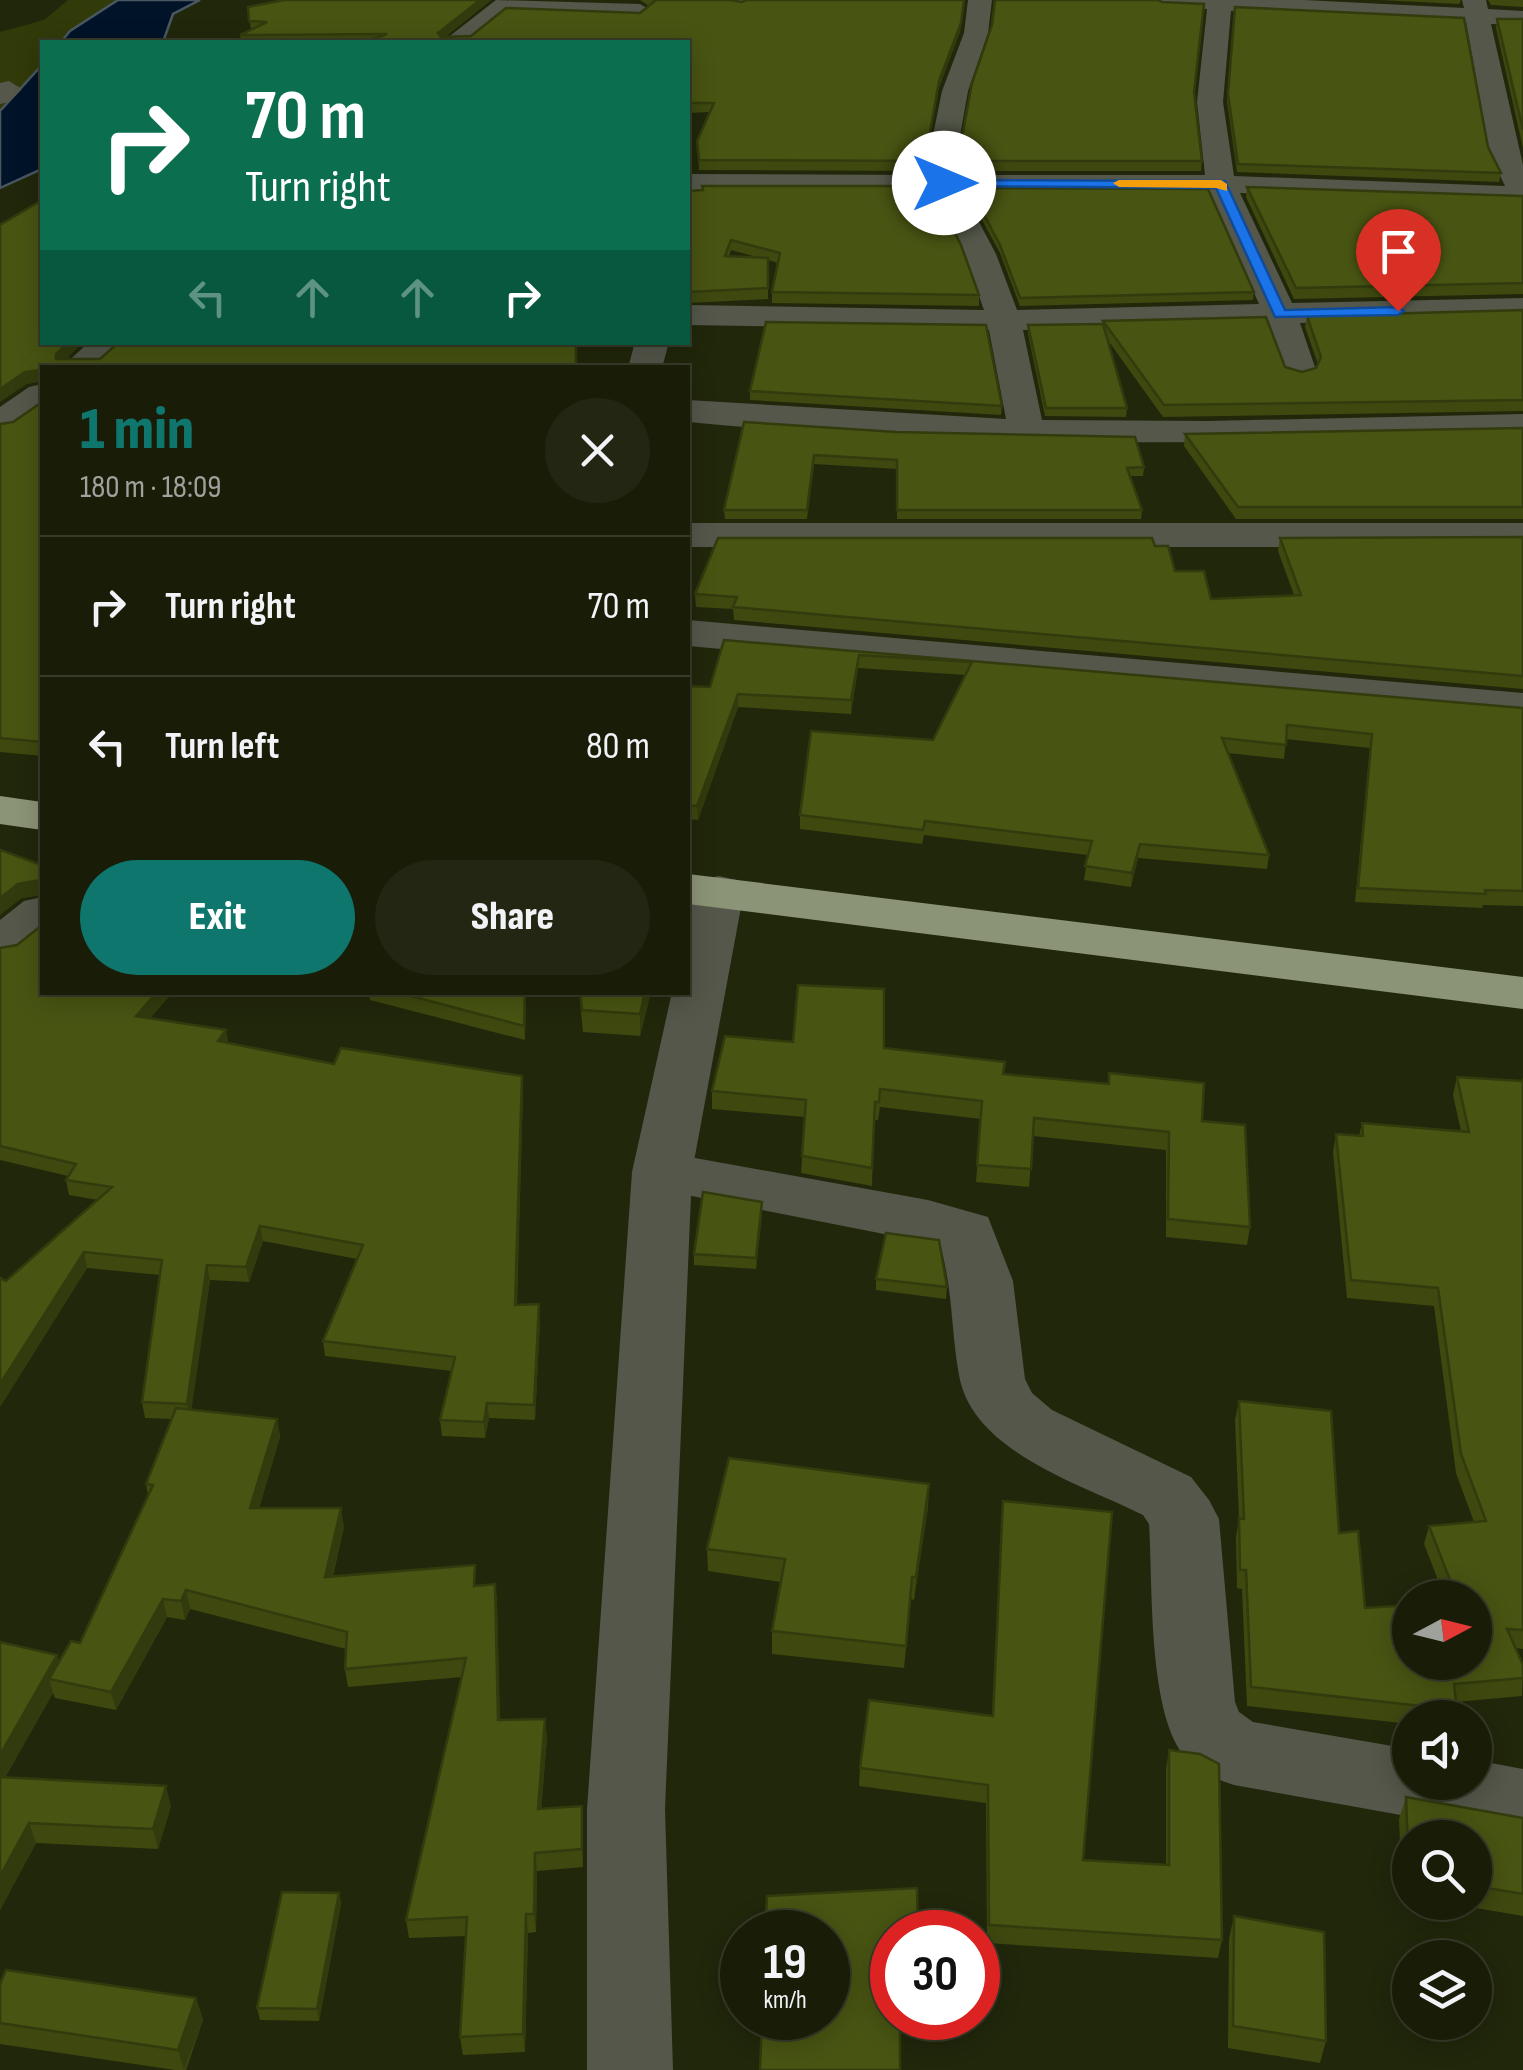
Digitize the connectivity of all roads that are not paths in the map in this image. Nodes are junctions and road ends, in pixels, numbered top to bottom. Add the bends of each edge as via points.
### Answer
1 (734, 0) edge
2 (743, 0) edge
3 (980, 0) edge
4 (1161, 0) edge
5 (1221, 3) edge
6 (644, 6) edge
7 (1475, 8) edge
8 (1523, 18) edge
9 (457, 40) edge
10 (627, 40) edge
11 (944, 183) junction
12 (690, 184) edge
13 (1221, 184) junction
14 (1523, 194) edge
15 (1523, 308) edge
16 (1280, 314) junction
17 (690, 315) edge
18 (1004, 320) junction
19 (107, 345) edge
20 (82, 365) edge
21 (1299, 370) edge
22 (40, 396) edge
23 (690, 411) edge
24 (0, 423) edge
25 (1523, 425) edge
26 (1026, 430) junction
27 (690, 535) edge
28 (1523, 535) edge
29 (690, 633) edge
30 (1523, 706) edge
31 (0, 810) edge
32 (40, 816) edge
33 (703, 890) edge
34 (40, 914) edge
35 (0, 945) edge
36 (690, 979) edge
37 (1523, 993) edge
38 (688, 995) edge
39 (662, 1172) junction
40 (1523, 1802) edge
41 (630, 2070) edge

1 - 2 street
3 - 11 street via 976,33 954,91 941,164
4 - 5 street
5 - 7 street
5 - 13 street via 1210,102
6 - 9 street via 500,6
6 - 10 street
7 - 8 street
7 - 14 street via 1504,155
11 - 12 street
11 - 13 street
11 - 18 street
13 - 14 street
13 - 16 street
15 - 16 street
16 - 18 street
16 - 21 street
17 - 18 street
18 - 26 street
19 - 20 street
22 - 24 street
23 - 26 street
25 - 26 street
27 - 28 street
29 - 30 street
31 - 32 highway
33 - 36 street
33 - 37 highway
34 - 35 street
38 - 39 street
39 - 40 street via 966,1232 982,1280 992,1380 1006,1409 1028,1428 1167,1496 1184,1518 1197,1702 1211,1734 1234,1752
39 - 41 street via 626,1809

